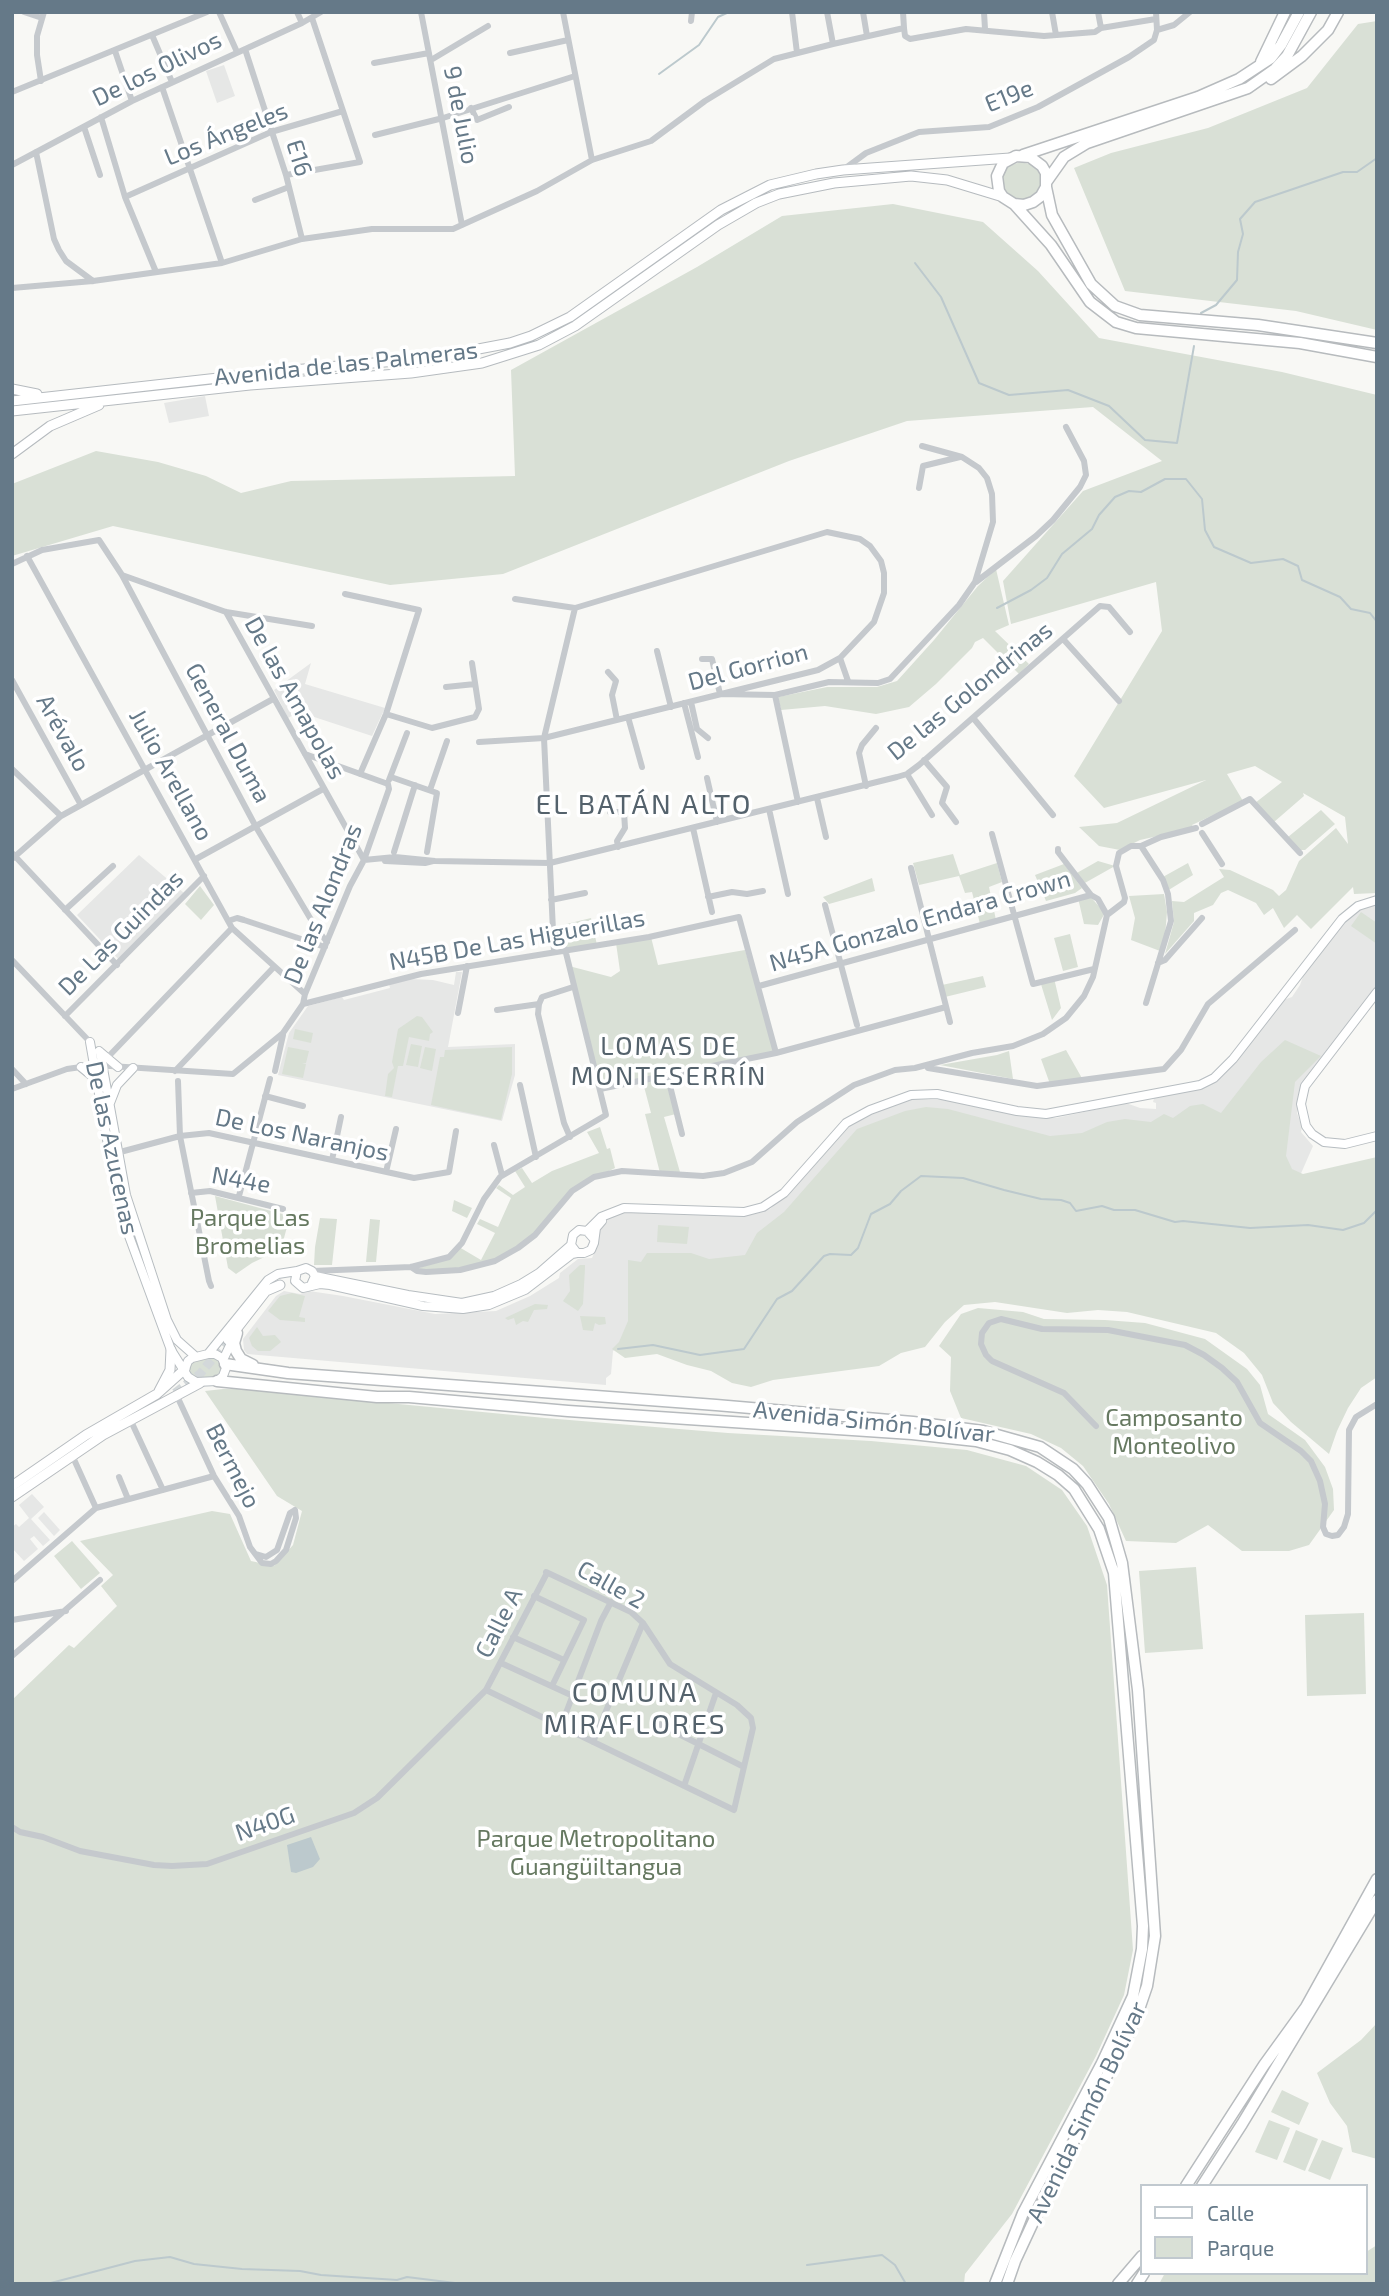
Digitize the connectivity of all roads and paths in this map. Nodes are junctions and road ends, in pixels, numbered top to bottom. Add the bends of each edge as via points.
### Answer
1 (24, 12) edge
2 (207, 12) edge
3 (219, 12) edge
4 (297, 12) edge
5 (321, 12) edge
6 (421, 12) edge
7 (563, 12) edge
8 (692, 12) edge
9 (792, 12) edge
10 (827, 12) edge
11 (863, 12) edge
12 (903, 12) edge
13 (984, 12) edge
14 (1052, 12) edge
15 (1098, 12) edge
16 (1190, 12) edge
17 (1285, 12) edge
18 (1299, 12) edge
19 (1311, 12) edge
20 (1338, 12) edge
21 (43, 15) edge
22 (1156, 16) edge
23 (312, 18) junction
24 (691, 21) dead end
25 (302, 23) junction
26 (488, 26) dead end
27 (1101, 27) junction
28 (904, 28) junction
29 (985, 29) junction
30 (1157, 30) junction
31 (152, 35) junction
32 (1056, 35) junction
33 (867, 36) junction
34 (568, 40) junction
35 (833, 44) junction
36 (245, 49) junction
37 (115, 51) junction
38 (237, 52) junction
39 (510, 53) dead end
40 (797, 53) junction
41 (430, 57) junction
42 (373, 63) dead end
43 (1259, 68) junction
44 (575, 76) junction
45 (41, 81) junction
46 (173, 82) junction
47 (1258, 82) junction
48 (162, 87) junction
49 (12, 92) edge
50 (132, 101) junction
51 (509, 107) dead end
52 (471, 108) junction
53 (343, 111) junction
54 (101, 117) junction
55 (443, 118) junction
56 (1111, 124) junction
57 (84, 127) junction
58 (271, 132) junction
59 (375, 135) dead end
60 (36, 152) junction
61 (866, 153) junction
62 (1023, 155) junction
63 (1004, 158) junction
64 (592, 160) junction
65 (12, 164) edge
66 (867, 168) junction
67 (190, 170) junction
68 (843, 170) junction
69 (100, 175) dead end
70 (286, 175) junction
71 (1046, 184) junction
72 (289, 187) junction
73 (125, 197) junction
74 (1003, 197) junction
75 (255, 200) dead end
76 (1014, 204) junction
77 (463, 225) junction
78 (302, 239) junction
79 (222, 263) junction
80 (156, 271) junction
81 (93, 281) junction
82 (12, 288) edge
83 (1377, 343) edge
84 (1377, 358) edge
85 (12, 389) edge
86 (52, 396) junction
87 (111, 400) junction
88 (12, 401) edge
89 (12, 411) edge
90 (1066, 427) dead end
91 (922, 446) dead end
92 (12, 454) edge
93 (962, 457) junction
94 (919, 488) dead end
95 (27, 556) junction
96 (12, 564) edge
97 (122, 575) junction
98 (975, 582) junction
99 (345, 594) dead end
100 (515, 599) dead end
101 (575, 608) junction
102 (226, 612) junction
103 (312, 626) dead end
104 (1130, 632) dead end
105 (1064, 640) junction
106 (657, 651) dead end
107 (840, 658) junction
108 (702, 659) dead end
109 (472, 663) dead end
110 (608, 672) dead end
111 (12, 680) edge
112 (848, 681) junction
113 (475, 684) junction
114 (446, 687) dead end
115 (720, 695) junction
116 (775, 695) junction
117 (273, 699) junction
118 (1119, 701) dead end
119 (688, 703) junction
120 (671, 707) junction
121 (386, 714) junction
122 (628, 717) junction
123 (974, 719) junction
124 (617, 720) junction
125 (876, 728) dead end
126 (407, 733) dead end
127 (208, 737) junction
128 (544, 738) junction
129 (708, 738) dead end
130 (447, 741) dead end
131 (479, 742) dead end
132 (305, 754) junction
133 (698, 757) dead end
134 (924, 760) junction
135 (642, 767) dead end
136 (12, 769) edge
137 (146, 771) junction
138 (360, 774) junction
139 (907, 774) junction
140 (707, 778) dead end
141 (389, 783) junction
142 (415, 785) junction
143 (866, 786) junction
144 (323, 789) junction
145 (430, 790) junction
146 (817, 798) junction
147 (798, 803) junction
148 (81, 805) junction
149 (769, 809) junction
150 (610, 811) dead end
151 (932, 815) dead end
152 (1053, 815) dead end
153 (61, 816) junction
154 (717, 822) junction
155 (956, 822) dead end
156 (257, 827) junction
157 (693, 828) junction
158 (1200, 829) junction
159 (992, 834) dead end
160 (827, 837) dead end
161 (1141, 846) junction
162 (618, 847) junction
163 (1058, 849) dead end
164 (394, 852) dead end
165 (427, 852) dead end
166 (1300, 853) dead end
167 (13, 856) edge
168 (196, 859) junction
169 (364, 860) junction
170 (550, 863) junction
171 (1222, 864) dead end
172 (113, 866) dead end
173 (911, 868) dead end
174 (204, 876) junction
175 (763, 891) dead end
176 (585, 893) dead end
177 (788, 894) dead end
178 (1091, 895) junction
179 (708, 897) junction
180 (551, 900) junction
181 (1377, 900) edge
182 (825, 905) dead end
183 (65, 910) junction
184 (712, 912) dead end
185 (1107, 915) junction
186 (1013, 916) junction
187 (1202, 918) dead end
188 (228, 921) junction
189 (232, 928) junction
190 (1295, 930) dead end
191 (928, 939) junction
192 (326, 945) junction
193 (565, 949) junction
194 (554, 951) junction
195 (12, 960) edge
196 (842, 963) junction
197 (1158, 963) junction
198 (117, 965) junction
199 (467, 966) junction
200 (274, 967) junction
201 (1094, 969) junction
202 (759, 986) junction
203 (573, 987) junction
204 (1377, 992) edge
205 (305, 994) junction
206 (540, 1000) junction
207 (1146, 1003) dead end
208 (303, 1004) junction
209 (946, 1007) junction
210 (497, 1010) dead end
211 (458, 1013) dead end
212 (65, 1016) junction
213 (950, 1022) dead end
214 (858, 1025) dead end
215 (283, 1033) junction
216 (90, 1042) junction
217 (776, 1053) junction
218 (101, 1060) junction
219 (81, 1067) junction
220 (118, 1067) joint
221 (133, 1068) junction
222 (915, 1068) junction
223 (12, 1069) edge
224 (275, 1070) dead end
225 (175, 1071) junction
226 (667, 1074) junction
227 (270, 1079) dead end
228 (97, 1081) junction
229 (178, 1081) dead end
230 (26, 1084) junction
231 (520, 1085) dead end
232 (12, 1089) edge
233 (600, 1089) junction
234 (265, 1096) junction
235 (303, 1106) dead end
236 (109, 1110) junction
237 (341, 1117) dead end
238 (396, 1129) dead end
239 (456, 1131) dead end
240 (682, 1134) dead end
241 (180, 1136) junction
242 (1377, 1136) edge
243 (570, 1137) junction
244 (253, 1143) junction
245 (494, 1145) dead end
246 (113, 1154) junction
247 (536, 1157) junction
248 (332, 1160) junction
249 (386, 1172) junction
250 (502, 1175) junction
251 (191, 1193) junction
252 (239, 1196) junction
253 (284, 1209) dead end
254 (615, 1211) junction
255 (587, 1231) junction
256 (594, 1239) junction
257 (574, 1249) junction
258 (411, 1267) junction
259 (297, 1271) junction
260 (313, 1278) junction
261 (296, 1284) junction
262 (280, 1285) joint
263 (211, 1286) dead end
264 (233, 1337) junction
265 (171, 1350) junction
266 (208, 1354) junction
267 (195, 1356) junction
268 (224, 1362) junction
269 (185, 1369) junction
270 (262, 1370) junction
271 (242, 1378) dead end
272 (216, 1381) junction
273 (200, 1383) junction
274 (177, 1396) junction
275 (160, 1397) junction
276 (409, 1397) junction
277 (1377, 1404) edge
278 (1084, 1412) junction
279 (134, 1417) junction
280 (1085, 1424) dead end
281 (1096, 1426) dead end
282 (72, 1455) junction
283 (214, 1476) junction
284 (119, 1477) dead end
285 (12, 1486) edge
286 (163, 1490) junction
287 (12, 1497) edge
288 (128, 1499) junction
289 (96, 1508) junction
290 (254, 1554) junction
291 (546, 1572) joint
292 (100, 1580) dead end
293 (12, 1581) edge
294 (534, 1595) junction
295 (611, 1602) junction
296 (66, 1611) junction
297 (12, 1620) edge
298 (643, 1623) junction
299 (513, 1637) junction
300 (12, 1656) edge
301 (564, 1660) junction
302 (501, 1663) junction
303 (552, 1686) junction
304 (486, 1690) junction
305 (716, 1693) junction
306 (573, 1696) junction
307 (653, 1721) dead end
308 (561, 1726) junction
309 (593, 1742) junction
310 (700, 1744) junction
311 (1143, 1764) junction
312 (1130, 1765) junction
313 (744, 1767) junction
314 (684, 1786) junction
315 (12, 1827) edge
316 (1377, 1879) edge
317 (1377, 1900) edge
318 (1187, 2184) edge
319 (1203, 2184) edge
320 (1140, 2258) edge
321 (1140, 2259) edge
322 (995, 2281) edge
323 (1009, 2281) edge
324 (1118, 2284) edge
325 (1124, 2284) edge

1 - 21 street
2 - 31 street
3 - 38 street
4 - 25 street
5 - 23 street, De los Olivos
6 - 41 street, 9 de Julio
7 - 34 street
8 - 24 street
9 - 40 street
10 - 35 street
11 - 33 street
12 - 28 street
13 - 29 street
14 - 32 street
15 - 27 street
16 - 30 street via 1174,25
17 - 43 highway
18 - 43 highway via 1281,46
19 - 47 highway via 1287,57
20 - 47 highway via 1328,30 1292,66
21 - 45 street via 37,36
22 - 27 street
22 - 30 street
23 - 25 street, De los Olivos
23 - 53 street
25 - 36 street, De los Olivos
26 - 41 street
27 - 32 street via 1095,32
28 - 29 street via 910,39
28 - 33 street
29 - 32 street
30 - 61 street, E19e via 1154,40 1129,57 1000,124 919,132
31 - 37 street
31 - 46 street
33 - 35 street
34 - 39 street
34 - 44 street
35 - 40 street
36 - 38 street, De los Olivos
36 - 58 street, E16
37 - 45 street
37 - 50 street
38 - 46 street, De los Olivos
40 - 64 street via 743,76 651,141
41 - 42 street
41 - 55 street, 9 de Julio
43 - 56 highway via 1212,92
44 - 52 street
44 - 64 street
45 - 49 street
46 - 48 street, De los Olivos
47 - 71 highway via 1081,146 1063,157
48 - 50 street, De los Olivos
48 - 67 street
50 - 54 street, De los Olivos
51 - 52 street via 477,120
52 - 55 street
53 - 58 street, Los Ángeles
53 - 70 street via 360,162
54 - 57 street, De los Olivos
54 - 73 street
55 - 59 street
55 - 77 street, 9 de Julio
56 - 62 highway
56 - 63 highway via 1009,151
57 - 60 street, De los Olivos
57 - 69 street
58 - 67 street, Los Ángeles
58 - 70 street, E16
60 - 65 street, De los Olivos
60 - 81 street via 54,239 66,261
61 - 66 street
61 - 68 street, E19e
62 - 63 highway
62 - 71 highway via 1042,166
63 - 66 main road, Avenida de las Palmeras
63 - 74 highway via 996,184
64 - 77 street
66 - 68 main road, Avenida de las Palmeras
67 - 73 street, Los Ángeles
67 - 79 street
68 - 86 main road, Avenida de las Palmeras via 791,179 749,194 570,317 510,343 410,361
70 - 72 street, E16
71 - 76 highway via 1033,202
71 - 83 highway via 1052,215 1078,264 1115,306 1140,314 1258,324
72 - 75 street
72 - 78 street, E16
73 - 80 street
74 - 76 highway
74 - 87 main road, Avenida de las Palmeras via 947,180 911,176 802,188 756,203 575,326 508,356 411,373
76 - 84 highway via 1051,245 1090,302 1116,322 1136,328 1300,343
77 - 78 street via 427,231 372,229
78 - 79 street
79 - 80 street
80 - 81 street
81 - 82 street
85 - 86 main road
86 - 88 main road, Avenida de las Palmeras
87 - 89 main road, Avenida de las Palmeras
87 - 92 main road via 50,426
90 - 98 street via 1084,461 1086,475 1080,487 1036,536
91 - 93 street
93 - 94 street via 923,466
93 - 98 street via 987,478 994,509
95 - 96 street
95 - 97 street, General Duma via 99,540
95 - 137 street, Julio Arellano
97 - 102 street, De las Amapolas
97 - 127 street, General Duma
98 - 112 street via 891,678 878,683
99 - 121 street via 419,610
100 - 101 street
101 - 107 street, Del Gorrion via 834,531 870,546 884,573 884,593 874,622
101 - 128 street
102 - 103 street
102 - 117 street, De las Amapolas
104 - 105 street, De las Golondrinas via 1109,607 1100,606
105 - 118 street
105 - 123 street, De las Golondrinas
106 - 120 street
107 - 112 street
107 - 115 street, Del Gorrion via 818,670
108 - 115 street via 712,659
109 - 113 street
110 - 124 street via 616,681 612,695
111 - 148 street, Arévalo
112 - 116 street
113 - 114 street
113 - 121 street via 479,709 475,717 432,728
115 - 116 street
115 - 119 street, Del Gorrion
116 - 147 street
117 - 127 street
117 - 132 street, De las Amapolas
119 - 120 street, Del Gorrion
119 - 129 street via 697,729
119 - 133 street
120 - 122 street, Del Gorrion
121 - 138 street
122 - 124 street, Del Gorrion
122 - 135 street
123 - 134 street, De las Golondrinas
123 - 152 street
124 - 128 street, Del Gorrion
125 - 143 street via 859,753
126 - 141 street, De las Alondras
127 - 137 street
127 - 156 street, General Duma
128 - 131 street, Del Gorrion
128 - 170 street
130 - 145 street
132 - 138 street
132 - 144 street, De las Amapolas
134 - 139 street, De las Golondrinas
134 - 155 street via 947,787 942,803
136 - 153 street
137 - 148 street
137 - 168 street, Julio Arellano
138 - 141 street
139 - 143 street, De las Golondrinas
139 - 151 street
140 - 154 street
141 - 142 street
141 - 169 street, De las Alondras
142 - 145 street
142 - 164 street
143 - 146 street, De las Golondrinas
144 - 156 street
144 - 169 street, De las Amapolas
145 - 165 street via 438,794
146 - 147 street, De las Golondrinas
146 - 160 street
147 - 149 street, De las Golondrinas
148 - 153 street
149 - 154 street, De las Golondrinas
149 - 177 street
150 - 162 street via 624,812 625,828
153 - 167 street
154 - 157 street, De las Golondrinas
156 - 168 street
156 - 192 street, General Duma
157 - 162 street, De las Golondrinas
157 - 179 street
158 - 161 street
158 - 166 street via 1250,799
158 - 171 street
159 - 186 street
161 - 185 street via 1119,853 1116,866 1125,898
161 - 197 street via 1163,880 1170,908 1171,921
162 - 170 street, De las Golondrinas
163 - 178 street
167 - 183 street
168 - 174 street, Julio Arellano
169 - 170 street, De las Golondrinas
169 - 192 street, De las Alondras
170 - 180 street
172 - 183 street
173 - 191 street
174 - 188 street, Julio Arellano
174 - 198 street, De Las Guindas
175 - 179 street
176 - 180 street
178 - 185 street
178 - 186 street, N45A Gonzalo Endara Crown
179 - 184 street
180 - 194 street
181 - 254 street via 1358,906 1342,919 1233,1059 1200,1085 1046,1114 937,1094 911,1095 846,1123 784,1193 755,1210
182 - 196 street
183 - 198 street
185 - 201 street
186 - 191 street, N45A Gonzalo Endara Crown
186 - 201 street via 1033,984
187 - 197 street
188 - 189 street, Julio Arellano
188 - 192 street via 237,918
189 - 200 street, Julio Arellano
189 - 218 street
190 - 222 street via 1209,1004 1164,1069 1037,1086
191 - 196 street, N45A Gonzalo Endara Crown
191 - 209 street
192 - 205 street, De las Alondras
193 - 194 street, N45B De Las Higuerillas
193 - 202 street, N45B De Las Higuerillas via 739,917
193 - 203 street
194 - 199 street, N45B De Las Higuerillas
195 - 212 street, De las Azucenas
196 - 202 street, N45A Gonzalo Endara Crown
196 - 214 street
197 - 207 street
198 - 212 street, De Las Guindas
199 - 208 street, N45B De Las Higuerillas
199 - 211 street
200 - 205 street, Julio Arellano
200 - 225 street
201 - 222 street via 1076,1009 1057,1026 1013,1046
202 - 217 street
203 - 206 street
203 - 233 street
204 - 242 street via 1305,1086 1301,1104 1306,1126 1324,1142 1345,1144
205 - 208 street, De las Alondras
206 - 210 street
206 - 243 street via 538,1014
208 - 215 street, De las Alondras
209 - 213 street
209 - 217 street
212 - 216 street, De las Azucenas
215 - 224 street, De las Alondras
215 - 225 street, De las Alondras via 237,1073
216 - 218 street, De las Azucenas
216 - 218 street, De las Azucenas
217 - 226 street
218 - 219 street
218 - 220 street
218 - 228 street, De las Azucenas
218 - 236 street, De las Azucenas
219 - 228 street
219 - 230 street
220 - 221 street, De las Alondras
221 - 225 street, De las Alondras
221 - 236 street via 117,1085
222 - 258 street via 895,1070 853,1086 797,1122 752,1162 736,1169 703,1176 605,1173 572,1191 535,1235 495,1261 460,1270 426,1272
223 - 230 street
226 - 233 street
226 - 240 street
227 - 234 street
228 - 246 street, De las Azucenas
229 - 241 street
230 - 232 street
231 - 247 street
233 - 243 street via 607,1114
234 - 235 street
234 - 244 street
236 - 246 street, De las Azucenas
237 - 248 street
238 - 249 street
239 - 249 street, De Los Naranjos via 449,1172 414,1178
241 - 244 street, De Los Naranjos via 208,1133
241 - 246 street, De Los Naranjos
241 - 251 street
243 - 247 street
244 - 248 street, De Los Naranjos
244 - 252 street
245 - 250 street
246 - 265 street, De las Azucenas via 117,1197
246 - 267 street, De las Azucenas via 167,1320 177,1340
247 - 250 street
248 - 249 street, De Los Naranjos
250 - 258 street via 454,1253
251 - 252 street, N44e
251 - 263 street
252 - 253 street, N44e
254 - 255 street
254 - 256 street via 600,1223
255 - 256 street
255 - 257 street via 576,1232 571,1239
256 - 257 street via 591,1250
257 - 260 street via 521,1284 462,1303
258 - 260 street
259 - 260 street via 306,1268
259 - 261 street
259 - 266 street via 268,1280
260 - 261 street via 303,1288
261 - 262 street
262 - 264 main road via 266,1292
264 - 268 street
264 - 270 highway via 241,1359
265 - 269 street, De las Azucenas
265 - 275 main road via 170,1370
266 - 267 street
266 - 268 street
267 - 269 street
268 - 270 highway, Avenida Simón Bolívar
268 - 272 street via 225,1373
269 - 273 street
269 - 275 main road
270 - 311 highway, Avenida Simón Bolívar via 913,1422 983,1431 1040,1447 1087,1484 1109,1518 1117,1542 1129,1613
271 - 276 highway
272 - 273 street
272 - 276 highway, Avenida Simón Bolívar
273 - 274 main road
274 - 279 main road
274 - 283 street, Bermejo
275 - 279 main road
275 - 285 main road via 86,1435
276 - 312 highway, Avenida Simón Bolívar via 912,1434 976,1441 1037,1462 1074,1489 1108,1551 1119,1614
277 - 278 street via 1356,1418 1349,1430 1348,1514 1344,1527 1332,1536 1323,1527 1325,1504 1311,1461 1260,1423 1237,1382 1204,1355 1185,1345 1108,1330 1042,1329 1001,1319 989,1323 981,1344 992,1361 1064,1393
278 - 280 street
278 - 281 street
279 - 282 main road
279 - 286 street
282 - 287 main road
282 - 289 street
283 - 286 street
283 - 290 street, Bermejo via 239,1516
284 - 288 street
286 - 288 street
288 - 289 street
289 - 293 street
290 - 290 street, Bermejo via 262,1563 271,1564 282,1556 295,1510 277,1550 267,1557
291 - 294 street, Calle A
291 - 295 street, Calle 2
292 - 296 street
294 - 299 street, Calle A
294 - 301 street via 584,1620
295 - 298 street, Calle 2
295 - 306 street
296 - 297 street
296 - 300 street
298 - 305 street, Calle 2 via 670,1664
298 - 309 street
299 - 301 street
299 - 302 street, Calle A
301 - 303 street
302 - 303 street
302 - 304 street, Calle A
303 - 306 street
304 - 308 street
304 - 315 street, N40G via 377,1798 354,1814 207,1864 154,1866 80,1852
305 - 310 street
305 - 313 street, Calle 2 via 751,1718
306 - 308 street
307 - 310 street
308 - 309 street
309 - 314 street
310 - 313 street
310 - 314 street
311 - 312 highway
311 - 323 highway, Avenida Simón Bolívar via 1155,1937 1147,1986 1136,2018 1036,2216
312 - 322 highway, Avenida Simón Bolívar via 1143,1926 1133,1996 1024,2213
313 - 314 street via 734,1810
316 - 318 highway via 1306,2007
317 - 319 highway
320 - 324 highway
321 - 325 highway

